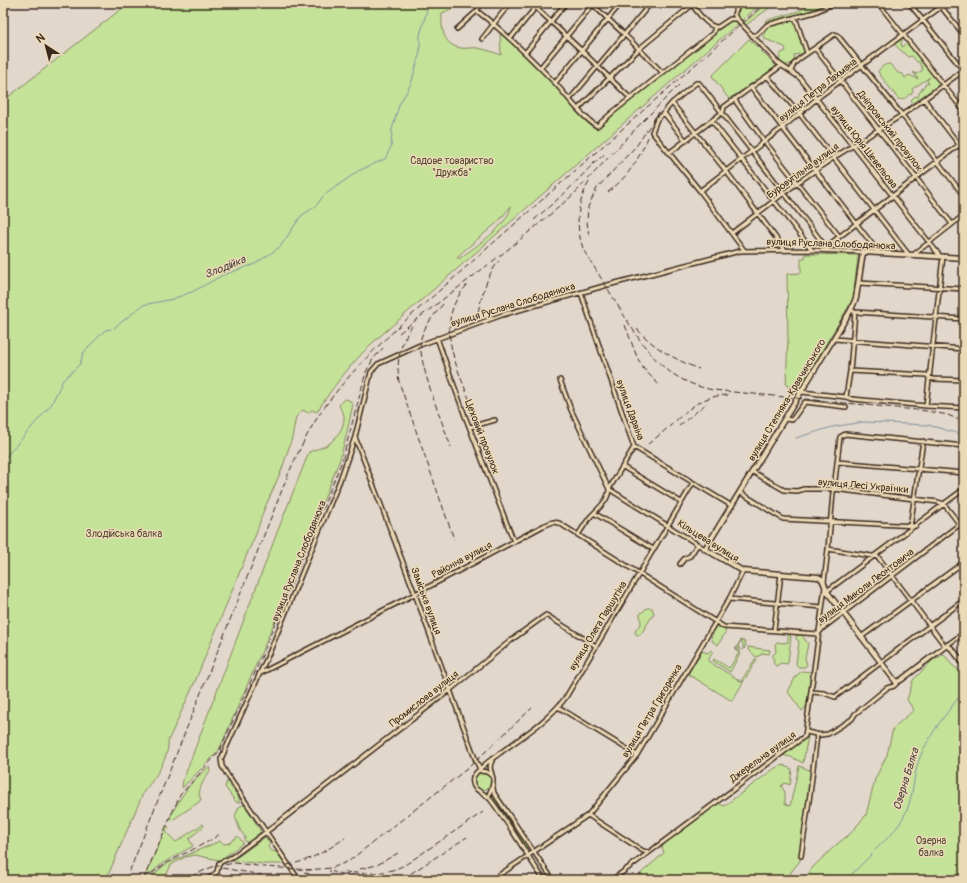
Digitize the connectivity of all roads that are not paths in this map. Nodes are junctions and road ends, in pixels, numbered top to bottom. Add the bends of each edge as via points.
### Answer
1 (481, 3) edge
2 (510, 3) edge
3 (531, 3) edge
4 (539, 3) edge
5 (566, 3) edge
6 (621, 3) edge
7 (651, 3) edge
8 (740, 3) edge
9 (834, 3) edge
10 (878, 3) edge
11 (909, 3) edge
12 (938, 3) edge
13 (946, 3) edge
14 (592, 4) edge
15 (691, 4) edge
16 (941, 6) junction
17 (536, 7) junction
18 (477, 11) junction
19 (795, 17) junction
20 (736, 18) junction
21 (608, 19) junction
22 (922, 20) junction
23 (551, 22) junction
24 (493, 23) junction
25 (713, 26) junction
26 (456, 29) dead end
27 (903, 34) junction
28 (625, 35) junction
29 (964, 35) edge
30 (566, 36) junction
31 (752, 36) junction
32 (482, 39) dead end
33 (510, 39) junction
34 (814, 48) junction
35 (638, 49) junction
36 (582, 51) junction
37 (525, 53) junction
38 (807, 53) junction
39 (862, 65) junction
40 (598, 66) junction
41 (781, 66) junction
42 (540, 68) junction
43 (791, 71) junction
44 (964, 71) edge
45 (662, 72) junction
46 (767, 76) junction
47 (609, 77) junction
48 (840, 81) junction
49 (555, 82) junction
50 (943, 85) junction
51 (751, 87) junction
52 (630, 98) junction
53 (570, 99) junction
54 (734, 99) junction
55 (817, 99) junction
56 (924, 99) junction
57 (672, 102) junction
58 (578, 109) junction
59 (964, 111) edge
60 (723, 112) junction
61 (664, 113) junction
62 (799, 114) junction
63 (902, 115) junction
64 (712, 121) junction
65 (782, 128) junction
66 (879, 130) junction
67 (696, 133) junction
68 (686, 141) junction
69 (964, 141) edge
70 (765, 142) junction
71 (853, 145) junction
72 (959, 145) junction
73 (753, 151) junction
74 (964, 151) edge
75 (669, 153) junction
76 (833, 158) junction
77 (742, 159) junction
78 (937, 162) junction
79 (726, 171) junction
80 (816, 171) junction
81 (916, 178) junction
82 (798, 183) junction
83 (700, 191) junction
84 (785, 193) junction
85 (892, 196) junction
86 (964, 196) edge
87 (774, 201) junction
88 (874, 210) junction
89 (758, 213) junction
90 (964, 216) edge
91 (856, 223) junction
92 (952, 224) junction
93 (732, 233) junction
94 (839, 236) junction
95 (930, 242) junction
96 (826, 247) junction
97 (744, 250) junction
98 (785, 250) junction
99 (812, 250) junction
100 (826, 251) junction
101 (863, 252) junction
102 (879, 253) junction
103 (911, 255) junction
104 (942, 256) junction
105 (964, 258) edge
106 (859, 283) junction
107 (940, 287) junction
108 (964, 289) edge
109 (581, 293) junction
110 (853, 311) junction
111 (936, 318) junction
112 (964, 319) edge
113 (437, 338) junction
114 (834, 339) junction
115 (853, 341) junction
116 (933, 347) junction
117 (964, 349) edge
118 (850, 371) junction
119 (929, 378) junction
120 (560, 380) dead end
121 (964, 380) edge
122 (802, 392) junction
123 (846, 397) junction
124 (926, 406) junction
125 (846, 407) dead end
126 (964, 408) edge
127 (785, 419) junction
128 (495, 420) dead end
129 (470, 427) junction
130 (355, 437) junction
131 (922, 441) junction
132 (964, 446) edge
133 (634, 447) junction
134 (838, 462) junction
135 (622, 468) junction
136 (919, 469) junction
137 (753, 472) junction
138 (964, 473) edge
139 (693, 483) junction
140 (609, 489) junction
141 (964, 489) edge
142 (834, 490) junction
143 (741, 493) junction
144 (915, 499) junction
145 (681, 502) junction
146 (944, 504) junction
147 (732, 506) junction
148 (594, 514) junction
149 (830, 521) junction
150 (964, 521) edge
151 (960, 524) junction
152 (668, 525) junction
153 (910, 526) junction
154 (916, 526) junction
155 (964, 530) edge
156 (908, 532) junction
157 (578, 535) junction
158 (514, 542) junction
159 (698, 544) junction
160 (653, 549) junction
161 (705, 549) junction
162 (828, 549) junction
163 (875, 557) junction
164 (964, 562) edge
165 (680, 564) dead end
166 (743, 571) junction
167 (639, 573) junction
168 (781, 574) junction
169 (892, 577) junction
170 (825, 584) junction
171 (827, 591) junction
172 (415, 594) junction
173 (729, 599) junction
174 (964, 600) edge
175 (910, 601) junction
176 (777, 603) junction
177 (822, 607) junction
178 (843, 613) junction
179 (716, 621) junction
180 (930, 626) junction
181 (774, 630) junction
182 (964, 633) edge
183 (818, 634) junction
184 (862, 637) junction
185 (596, 646) junction
186 (946, 646) junction
187 (881, 663) junction
188 (964, 664) edge
189 (260, 674) junction
190 (898, 682) junction
191 (450, 690) junction
192 (811, 692) junction
193 (558, 707) junction
194 (807, 732) junction
195 (817, 734) junction
196 (637, 755) junction
197 (494, 758) junction
198 (479, 771) junction
199 (492, 777) junction
200 (493, 782) junction
201 (491, 788) junction
202 (480, 792) junction
203 (489, 798) junction
204 (588, 815) junction
205 (266, 832) junction
206 (534, 852) junction
207 (647, 853) junction
208 (528, 856) junction
209 (801, 856) dead end
210 (216, 861) dead end
211 (220, 862) junction
212 (543, 866) junction
213 (537, 870) junction
214 (552, 878) edge
215 (207, 880) edge
216 (299, 880) edge
217 (492, 880) edge
218 (545, 880) edge
219 (612, 880) edge

1 - 18 street
2 - 24 street
3 - 17 street
4 - 17 street
5 - 23 street
6 - 21 street
7 - 28 street
8 - 20 street via 734,14
9 - 19 street via 815,12
10 - 27 street
11 - 22 street
12 - 16 street
13 - 16 street, вулиця Петра Лахмана
14 - 21 street
14 - 30 street
15 - 25 street via 707,23
15 - 35 street
16 - 22 street, вулиця Петра Лахмана
16 - 29 street
17 - 23 street
17 - 33 street
18 - 24 street
18 - 26 street
19 - 31 street via 768,25
19 - 38 street
20 - 25 street via 720,26
20 - 31 street, вулиця Юрія Шевельова
21 - 28 street
21 - 36 street
22 - 27 street, вулиця Петра Лахмана
22 - 44 street
23 - 30 street
23 - 37 street
24 - 32 street
24 - 33 street
25 - 45 street via 713,33
27 - 39 street, вулиця Петра Лахмана
27 - 50 street
28 - 35 street
28 - 40 street
30 - 36 street
30 - 42 street
31 - 41 street, вулиця Юрія Шевельова
33 - 37 street
34 - 38 street
34 - 39 street via 835,34
34 - 48 street, Дніпровський провулок
35 - 45 street
35 - 47 street
36 - 40 street
36 - 49 street
37 - 42 street
38 - 43 street via 794,64
39 - 48 street, вулиця Петра Лахмана
39 - 63 street
40 - 47 street
40 - 53 street
41 - 43 street, вулиця Юрія Шевельова
41 - 46 street
42 - 49 street
43 - 55 street, вулиця Юрія Шевельова
44 - 50 street, Буровугільна вулиця
45 - 52 street
46 - 51 street
46 - 62 street
47 - 52 street
47 - 58 street
48 - 55 street, вулиця Петра Лахмана
48 - 66 street, Дніпровський провулок
49 - 53 street
50 - 56 street, Буровугільна вулиця
50 - 59 street
51 - 54 street
51 - 65 street
52 - 58 street via 597,126
53 - 58 street
54 - 60 street via 724,107
54 - 70 street
55 - 62 street, вулиця Петра Лахмана
55 - 71 street, вулиця Юрія Шевельова
56 - 63 street, Буровугільна вулиця
56 - 72 street
57 - 60 street via 699,83
57 - 61 street
57 - 67 street
60 - 64 street
60 - 73 street
61 - 68 street
61 - 75 street via 657,119 652,132
62 - 65 street, вулиця Петра Лахмана
62 - 76 street
63 - 66 street, Буровугільна вулиця
63 - 78 street
64 - 67 street
64 - 77 street
65 - 70 street, вулиця Петра Лахмана
65 - 80 street
66 - 71 street, Буровугільна вулиця
66 - 81 street, Дніпровський провулок
67 - 68 street
67 - 79 street
68 - 75 street
69 - 72 street
70 - 73 street, вулиця Петра Лахмана
70 - 82 street
71 - 76 street, Буровугільна вулиця
71 - 85 street, вулиця Юрія Шевельова
72 - 74 street
72 - 78 street
73 - 77 street, вулиця Петра Лахмана
73 - 84 street
75 - 83 street
76 - 80 street, Буровугільна вулиця
76 - 88 street
77 - 79 street, вулиця Петра Лахмана
77 - 87 street
78 - 81 street
78 - 86 street
79 - 83 street, вулиця Петра Лахмана
79 - 89 street
80 - 82 street, Буровугільна вулиця
80 - 91 street
81 - 85 street
81 - 92 street, Дніпровський провулок
82 - 84 street, Буровугільна вулиця
82 - 94 street
83 - 93 street
84 - 87 street, Буровугільна вулиця
84 - 96 street
85 - 88 street
85 - 95 street, вулиця Юрія Шевельова
87 - 89 street, Буровугільна вулиця
87 - 99 street
88 - 91 street
88 - 103 street
89 - 93 street, Буровугільна вулиця
89 - 98 street
90 - 92 street
91 - 94 street
91 - 102 street
92 - 95 street
93 - 97 street
94 - 96 street
95 - 103 street
95 - 104 street, вулиця Юрія Шевельова
96 - 100 street
97 - 98 street, вулиця Руслана Слободянюка
97 - 109 street, вулиця Руслана Слободянюка
98 - 99 street, вулиця Руслана Слободянюка
99 - 100 street, вулиця Руслана Слободянюка
100 - 101 street, вулиця Руслана Слободянюка
101 - 102 main road, вулиця Руслана Слободянюка
101 - 106 main road, вулиця Степняка-Кравчинського
102 - 103 main road, вулиця Руслана Слободянюка
103 - 104 main road, вулиця Руслана Слободянюка
104 - 105 main road, вулиця Руслана Слободянюка
104 - 107 street
106 - 107 street
106 - 110 main road, вулиця Степняка-Кравчинського
107 - 108 street
107 - 111 street
109 - 113 street, вулиця Руслана Слободянюка via 502,315
109 - 133 street, вулиця Дарвіна
110 - 111 street
110 - 114 main road, вулиця Степняка-Кравчинського
110 - 115 street
111 - 112 street
111 - 116 street
113 - 129 street, Цеховий провулок
113 - 130 street, вулиця Руслана Слободянюка via 375,366 371,372
114 - 115 street
114 - 122 main road, вулиця Степняка-Кравчинського
115 - 116 street
115 - 118 street
116 - 117 street
116 - 119 street
118 - 119 street via 927,375
118 - 123 street
119 - 121 street
119 - 124 street
120 - 140 street via 571,410
122 - 123 street
122 - 127 main road, вулиця Степняка-Кравчинського
123 - 124 street
124 - 126 street
125 - 127 street via 805,402 792,420
127 - 137 main road, вулиця Степняка-Кравчинського
128 - 129 street
129 - 158 street, Цеховий провулок
130 - 172 street, Заміська вулиця
130 - 189 street, вулиця Руслана Слободянюка via 335,494
131 - 132 street
131 - 134 street via 845,434 839,439
131 - 136 street
133 - 135 street
133 - 139 street, вулиця Дарвіна
134 - 136 street
134 - 142 street
135 - 140 street
135 - 145 street
136 - 138 street
136 - 144 street
137 - 142 street, вулиця Лесі Українки via 784,490
137 - 143 main road, вулиця Степняка-Кравчинського
139 - 145 street, вулиця Олега Паршутіна
139 - 147 street, вулиця Дарвіна
140 - 148 street via 609,493
140 - 152 street, Кільцева вулиця
141 - 146 street
142 - 144 street, вулиця Лесі Українки
142 - 149 street
143 - 147 main road, вулиця Степняка-Кравчинського
143 - 149 street via 783,519
144 - 146 street, вулиця Лесі Українки
144 - 153 street
145 - 152 street, вулиця Олега Паршутіна
146 - 151 street
146 - 154 street
147 - 161 main road, вулиця Степняка-Кравчинського
148 - 157 street
148 - 160 street
149 - 153 street
149 - 162 street
150 - 151 street, вулиця Миколи Леонтовича
151 - 155 street
151 - 169 street, вулиця Миколи Леонтовича
152 - 159 street, Кільцева вулиця
152 - 160 street, вулиця Олега Паршутіна
153 - 154 street
153 - 156 street
154 - 156 street
156 - 163 street
157 - 158 street, Районна вулиця via 553,522
157 - 167 street, вулиця Миколи Леонтовича
158 - 172 street, Районна вулиця
159 - 161 street, Кільцева вулиця
159 - 165 street via 690,556
160 - 167 street, вулиця Олега Паршутіна
161 - 166 main road, Кільцева вулиця
162 - 163 street
162 - 170 street
163 - 169 street via 878,557
163 - 171 street
164 - 175 street
166 - 168 main road, Кільцева вулиця
166 - 173 street, вулиця Петра Григоренка
167 - 179 street, вулиця Миколи Леонтовича
167 - 185 street, вулиця Олега Паршутіна
168 - 170 main road, Кільцева вулиця via 819,578
168 - 176 street
169 - 175 street
169 - 178 street, вулиця Миколи Леонтовича
170 - 171 main road
170 - 177 street
171 - 178 main road
172 - 189 street, Районна вулиця
172 - 191 street, Заміська вулиця
173 - 176 street
173 - 179 street, вулиця Петра Григоренка
174 - 180 street
175 - 180 street
175 - 184 street
176 - 177 street
176 - 181 street
177 - 183 street
178 - 183 street, вулиця Миколи Леонтовича
178 - 184 main road
179 - 181 street, вулиця Миколи Леонтовича via 724,627
179 - 196 street, вулиця Петра Григоренка
180 - 186 street
180 - 187 street
181 - 183 street, вулиця Миколи Леонтовича
182 - 186 street, Джерельна вулиця
183 - 192 street
184 - 187 main road
185 - 191 street, Промислова вулиця via 546,615
185 - 193 street, вулиця Олега Паршутіна
186 - 188 main road via 952,648
186 - 190 main road, Джерельна вулиця
187 - 190 main road
187 - 192 street via 835,697
189 - 205 street, вулиця Руслана Слободянюка via 223,754 221,764
190 - 195 street, Джерельна вулиця via 865,705 852,719 828,734
191 - 198 street, Заміська вулиця
191 - 205 street, Промислова вулиця
192 - 194 street
193 - 196 street
193 - 197 street, вулиця Олега Паршутіна
194 - 195 street, Джерельна вулиця
194 - 207 street, Джерельна вулиця via 804,738
195 - 209 street
196 - 204 street, вулиця Петра Григоренка
197 - 198 street, вулиця Олега Паршутіна
197 - 199 street via 490,766
198 - 199 street via 488,772
198 - 202 street via 472,781 474,788
199 - 200 street
200 - 201 street
200 - 206 street via 494,793
201 - 202 street via 486,792
201 - 203 street
202 - 203 street
203 - 208 street
204 - 206 street, вулиця Петра Григоренка
204 - 207 street
205 - 211 street, Промислова вулиця via 229,859
205 - 216 street
206 - 208 street, вулиця Петра Григоренка
206 - 212 street
207 - 219 street, Джерельна вулиця
208 - 213 street
208 - 217 street, вулиця Петра Григоренка
210 - 211 street
211 - 215 street via 217,872
212 - 213 street
212 - 214 street
213 - 218 street
214 - 218 street

